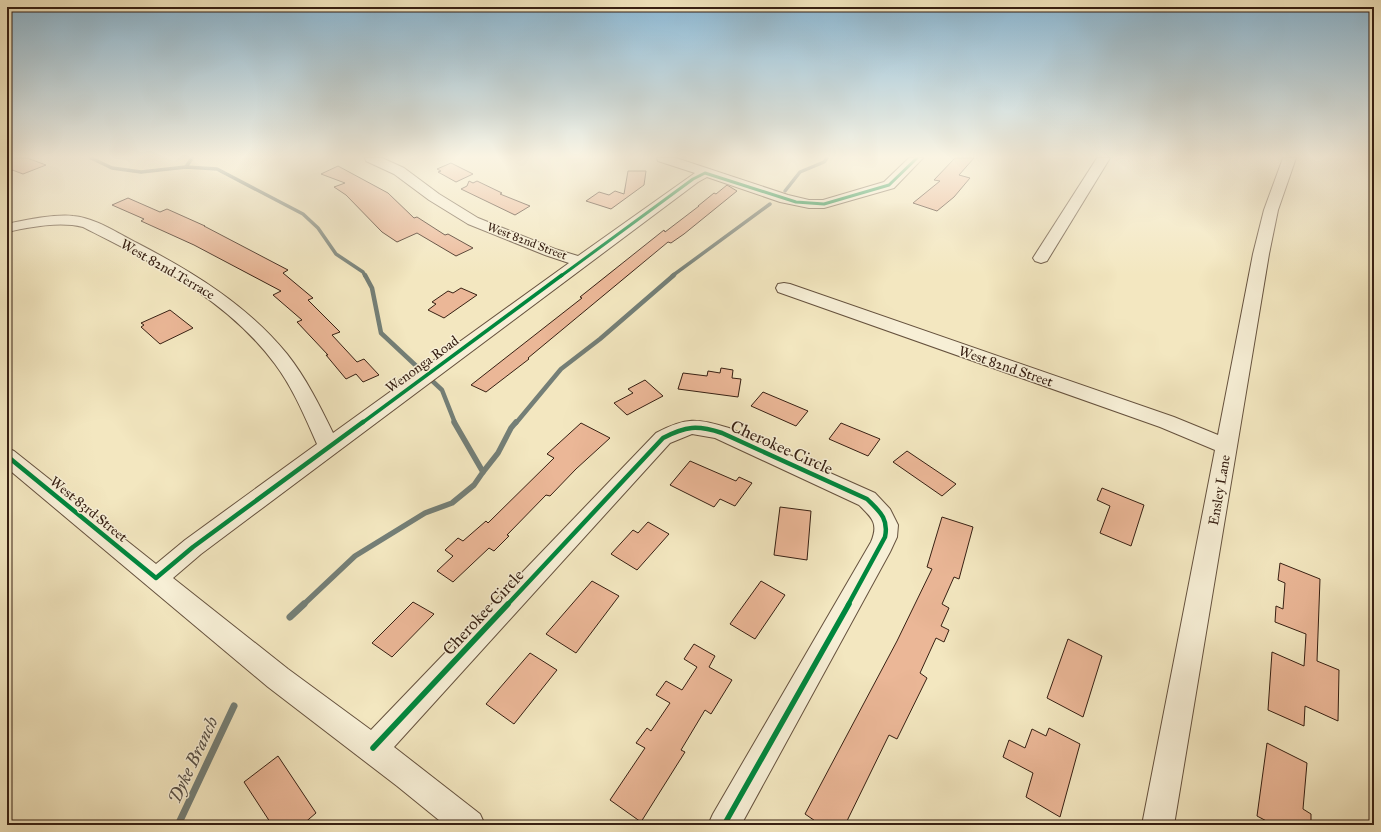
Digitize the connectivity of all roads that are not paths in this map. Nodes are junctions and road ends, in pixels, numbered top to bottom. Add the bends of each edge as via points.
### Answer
1 (434, 197) edge
2 (668, 197) edge
3 (778, 197) edge
4 (850, 197) edge
5 (1080, 197) edge
6 (1275, 197) edge
7 (7, 228) edge
8 (1041, 258) dead end
9 (580, 261) junction
10 (784, 288) dead end
11 (329, 447) junction
12 (1227, 447) junction
13 (7, 456) edge
14 (156, 578) junction
15 (374, 748) junction
16 (470, 825) edge
17 (724, 825) edge
18 (1158, 825) edge

1 - 9 street, West 82nd Street via 474,221 550,252
2 - 9 street, Wenonga Road
3 - 4 street via 809,204 824,204
5 - 8 street
6 - 12 street, Ensley Lane
7 - 11 street, West 82nd Terrace via 30,223 73,220 88,224 192,279 244,318 281,358 310,404
9 - 11 street, Wenonga Road
10 - 12 street, West 82nd Street via 1167,422
11 - 14 street, Wenonga Road via 193,547
12 - 18 street, Ensley Lane
13 - 14 street, West 83rd Street
14 - 15 street, West 83rd Street via 278,678
15 - 16 street, West 83rd Street
15 - 17 street, Cherokee Circle via 664,438 681,428 701,426 867,500 885,518 887,533

